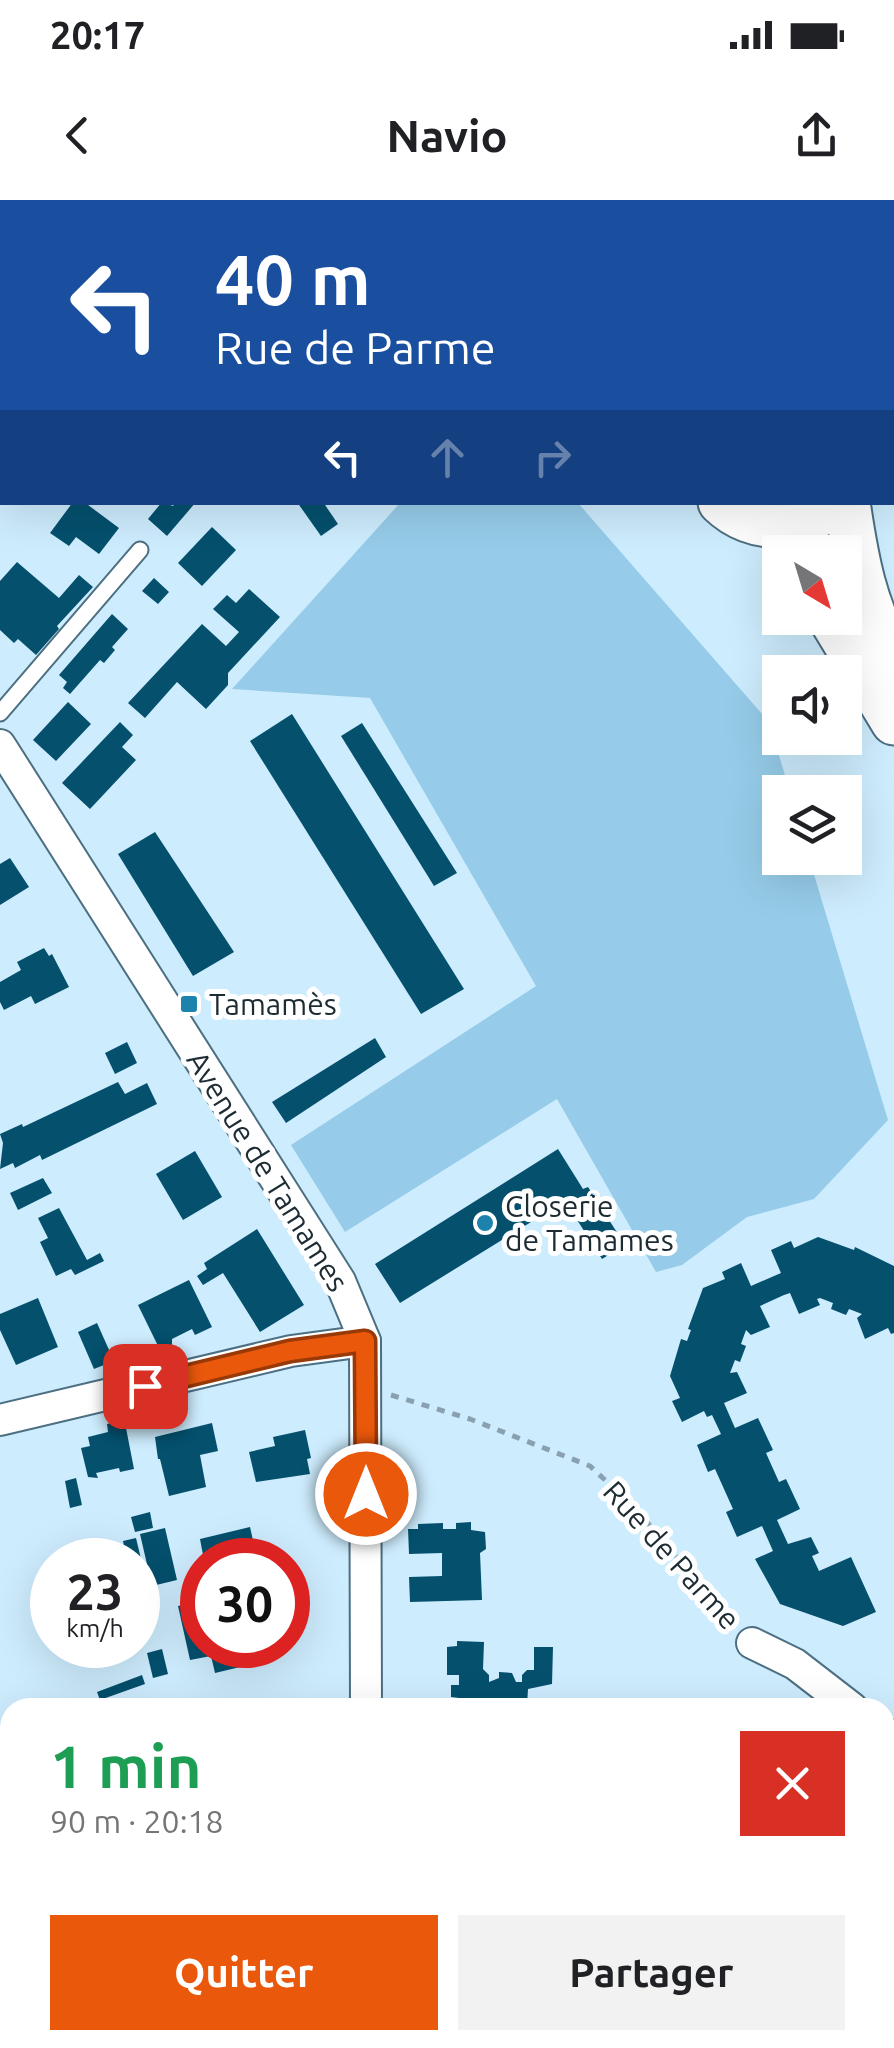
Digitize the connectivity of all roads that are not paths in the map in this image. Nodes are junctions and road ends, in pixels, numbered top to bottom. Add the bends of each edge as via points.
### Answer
1 (726, 505) edge
2 (833, 505) edge
3 (847, 505) edge
4 (776, 535) edge
5 (787, 535) edge
6 (140, 550) dead end
7 (841, 635) edge
8 (894, 657) edge
9 (0, 713) edge
10 (894, 722) edge
11 (0, 745) edge
12 (365, 1341) junction
13 (0, 1420) edge
14 (752, 1643) road end
15 (366, 1698) edge
16 (839, 1698) edge

1 - 4 main road
2 - 5 main road
3 - 8 main road via 874,626
6 - 9 lane
7 - 10 main road
11 - 12 street, Avenue de Tamames via 340,1281
12 - 13 street via 290,1351
12 - 15 street, Avenue de Tamames
14 - 16 street, Rue de Parme via 795,1664

